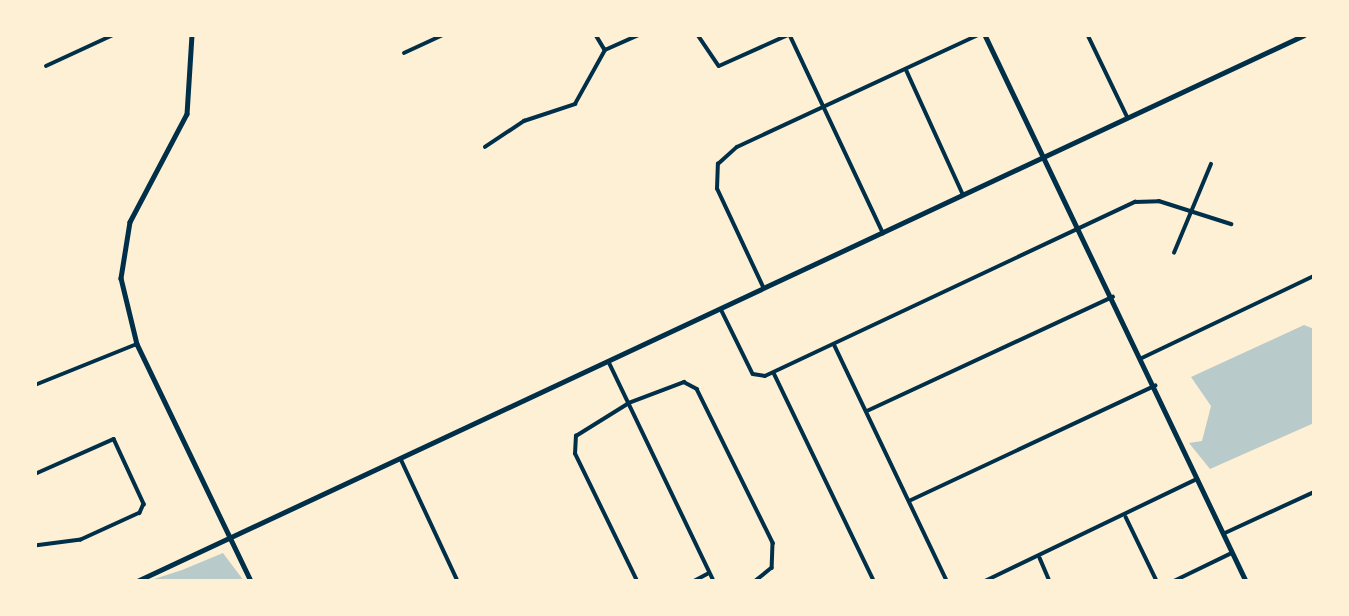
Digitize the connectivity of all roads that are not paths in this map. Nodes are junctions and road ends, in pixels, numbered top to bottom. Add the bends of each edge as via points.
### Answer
1 (113, 35) edge
2 (192, 35) edge
3 (443, 35) edge
4 (596, 35) edge
5 (638, 35) edge
6 (698, 35) edge
7 (789, 35) edge
8 (978, 35) edge
9 (985, 35) edge
10 (1088, 35) edge
11 (1304, 35) edge
12 (605, 50) junction
13 (404, 53) dead end
14 (46, 66) dead end
15 (906, 69) junction
16 (824, 107) junction
17 (1128, 118) junction
18 (485, 147) dead end
19 (1042, 159) junction
20 (1211, 164) dead end
21 (964, 196) junction
22 (1193, 212) junction
23 (1231, 224) dead end
24 (1080, 229) junction
25 (883, 234) junction
26 (1174, 253) dead end
27 (1314, 276) edge
28 (763, 288) junction
29 (1113, 298) junction
30 (721, 309) junction
31 (137, 344) junction
32 (835, 346) junction
33 (1142, 358) junction
34 (609, 362) junction
35 (774, 373) junction
36 (35, 385) edge
37 (1156, 386) junction
38 (629, 403) junction
39 (867, 411) junction
40 (401, 459) junction
41 (35, 474) edge
42 (1199, 478) junction
43 (1314, 492) edge
44 (909, 501) junction
45 (1126, 517) junction
46 (1225, 533) junction
47 (231, 539) junction
48 (35, 546) edge
49 (1232, 553) junction
50 (1040, 558) junction
51 (708, 573) junction
52 (137, 581) edge
53 (251, 581) edge
54 (458, 581) edge
55 (637, 581) edge
56 (694, 581) edge
57 (714, 581) edge
58 (756, 581) edge
59 (874, 581) edge
60 (947, 581) edge
61 (985, 581) edge
62 (1050, 581) edge
63 (1157, 581) edge
64 (1174, 581) edge
65 (1246, 581) edge

1 - 14 street
2 - 31 street via 187,114 125,236 121,278
3 - 13 street
4 - 12 street
5 - 12 street
6 - 7 street via 719,65
7 - 16 street
8 - 15 street
9 - 19 street
10 - 17 street
11 - 17 main road
12 - 18 street via 575,104 524,121
15 - 16 street
15 - 21 street
16 - 25 street
16 - 28 street via 737,147 718,164 717,189
17 - 19 main road
19 - 21 main road
19 - 24 street
20 - 22 street
21 - 25 main road
22 - 23 street
22 - 24 street via 1159,201 1135,202
22 - 26 street
24 - 29 street
24 - 32 street
25 - 28 main road
27 - 33 street
28 - 30 main road
29 - 33 street
29 - 39 street
30 - 34 main road
30 - 35 street via 753,374
31 - 36 street
31 - 47 street
32 - 35 street
32 - 39 street
33 - 37 street
34 - 38 street
34 - 40 main road
35 - 59 street
37 - 42 street
37 - 44 street
38 - 51 street
38 - 55 street via 582,427 574,444
38 - 58 street via 669,384 697,389 775,551 772,568
39 - 44 street
40 - 47 main road
40 - 54 street
41 - 48 street via 114,439 144,504 140,513 81,540
42 - 45 street
42 - 46 street
43 - 46 street
44 - 60 street
45 - 50 street
45 - 63 street
46 - 49 street
47 - 52 main road
47 - 53 street
49 - 64 street
49 - 65 street
50 - 61 street
50 - 62 street
51 - 56 street
51 - 57 street

